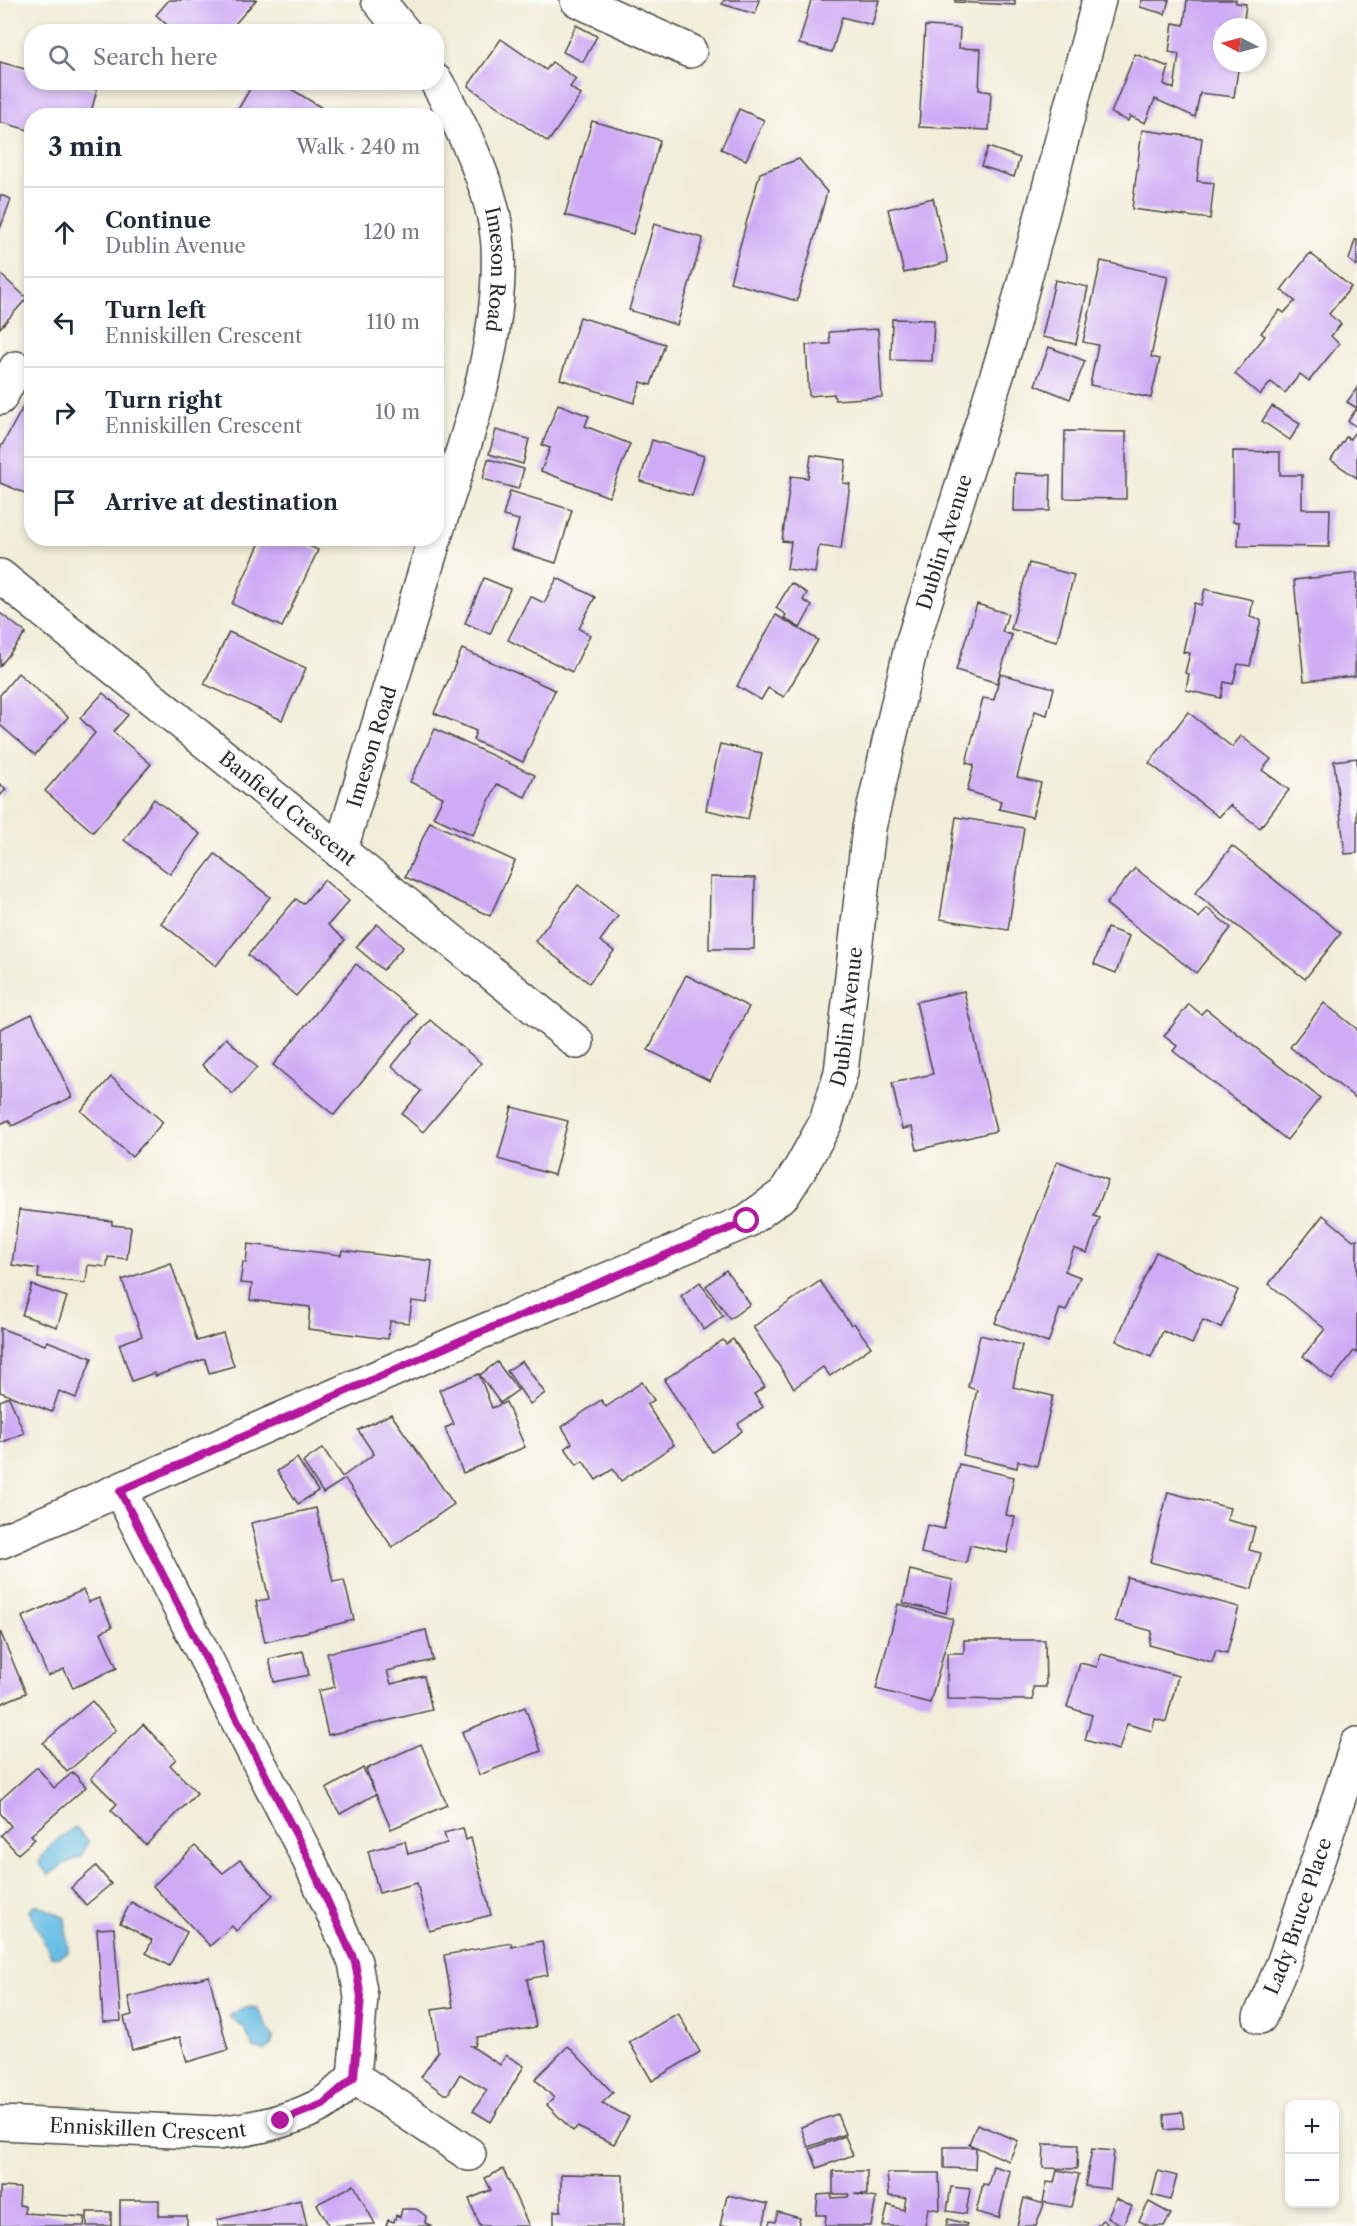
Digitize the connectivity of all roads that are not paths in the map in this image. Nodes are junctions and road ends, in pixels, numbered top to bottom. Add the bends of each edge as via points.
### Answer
1 (378, 0) edge
2 (577, 0) edge
3 (1099, 0) edge
4 (398, 24) edge
5 (690, 51) dead end
6 (441, 90) edge
7 (16, 368) dead end
8 (0, 398) edge
9 (444, 509) edge
10 (433, 546) edge
11 (0, 576) edge
12 (340, 852) junction
13 (577, 1042) dead end
14 (120, 1491) junction
15 (0, 1542) edge
16 (1357, 1744) edge
17 (1260, 2017) dead end
18 (354, 2077) junction
19 (0, 2123) edge
20 (469, 2154) dead end

1 - 4 street
2 - 5 street
3 - 14 street, Dublin Avenue via 1011,331 911,647 869,828 841,1072 826,1122 784,1194 747,1221 462,1340
6 - 9 street, Imeson Road via 464,129 486,189 498,244 495,315 481,392
7 - 8 street
10 - 12 street, Imeson Road
11 - 12 street, Banfield Crescent
12 - 13 street, Banfield Crescent
14 - 15 street, Dublin Avenue
14 - 18 street via 308,1858 355,1962 361,1997
16 - 17 street, Lady Bruce Place via 1284,1961
18 - 19 street, Enniskillen Crescent via 323,2104 251,2129 217,2133
18 - 20 street

